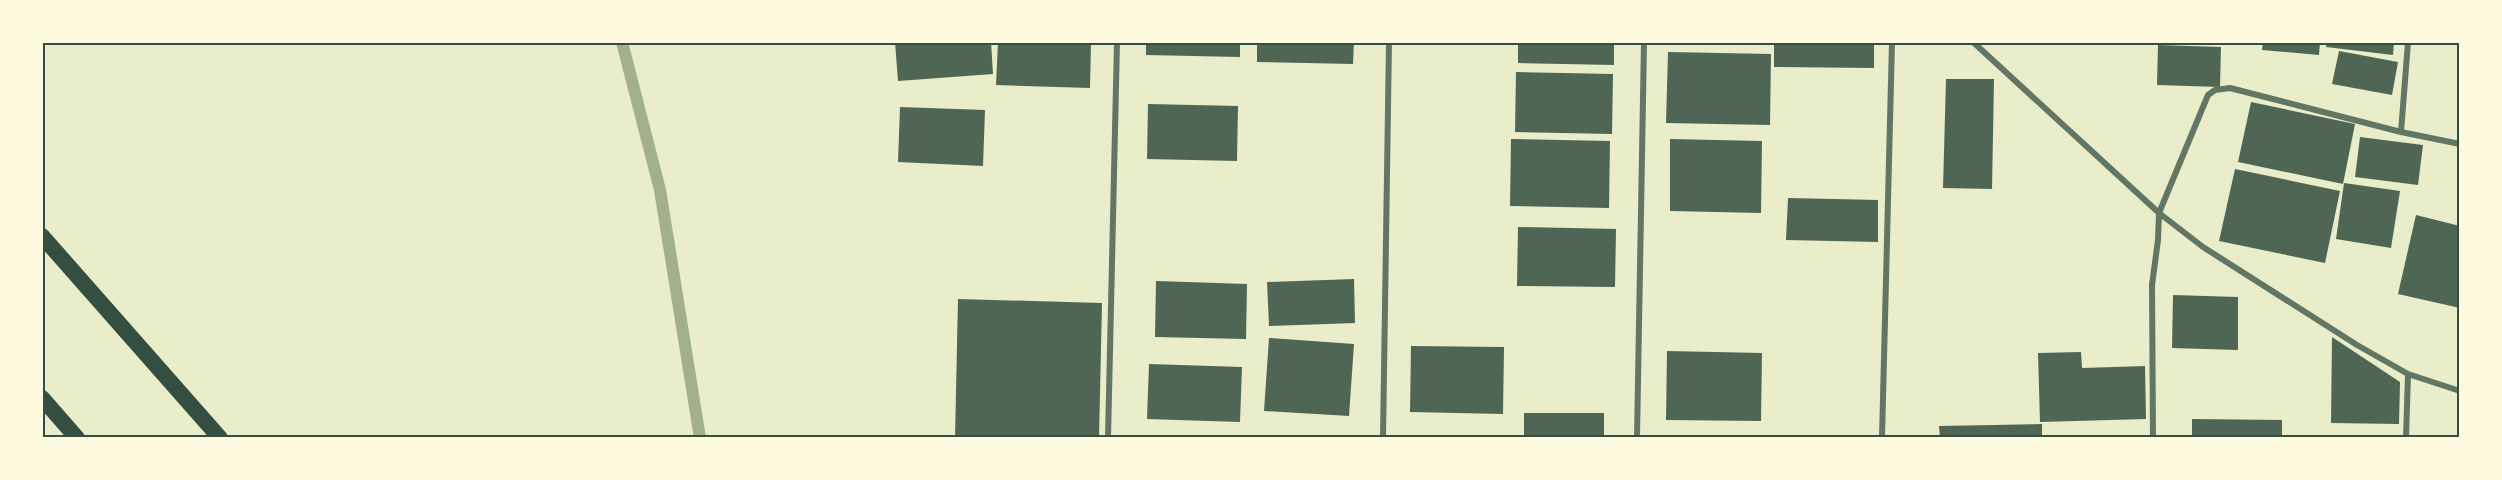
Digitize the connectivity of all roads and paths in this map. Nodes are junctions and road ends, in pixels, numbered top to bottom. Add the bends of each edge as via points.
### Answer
1 (1117, 42) edge
2 (1389, 42) edge
3 (1644, 42) edge
4 (1892, 42) edge
5 (1973, 42) edge
6 (2408, 42) edge
7 (2401, 132) junction
8 (2460, 144) edge
9 (2158, 213) junction
10 (42, 236) edge
11 (2408, 374) junction
12 (2460, 391) edge
13 (42, 398) edge
14 (77, 438) edge
15 (220, 438) edge
16 (1108, 438) edge
17 (1383, 438) edge
18 (1636, 438) edge
19 (1882, 438) edge
20 (2153, 438) edge
21 (2406, 438) edge

1 - 16 street
2 - 17 street
3 - 18 street
4 - 19 street
5 - 9 street
6 - 7 street
7 - 8 street
7 - 9 street via 2230,88 2216,90 2208,95
9 - 11 street via 2203,247
9 - 20 street via 2152,285
10 - 15 highway
11 - 12 street
11 - 21 street
13 - 14 highway

